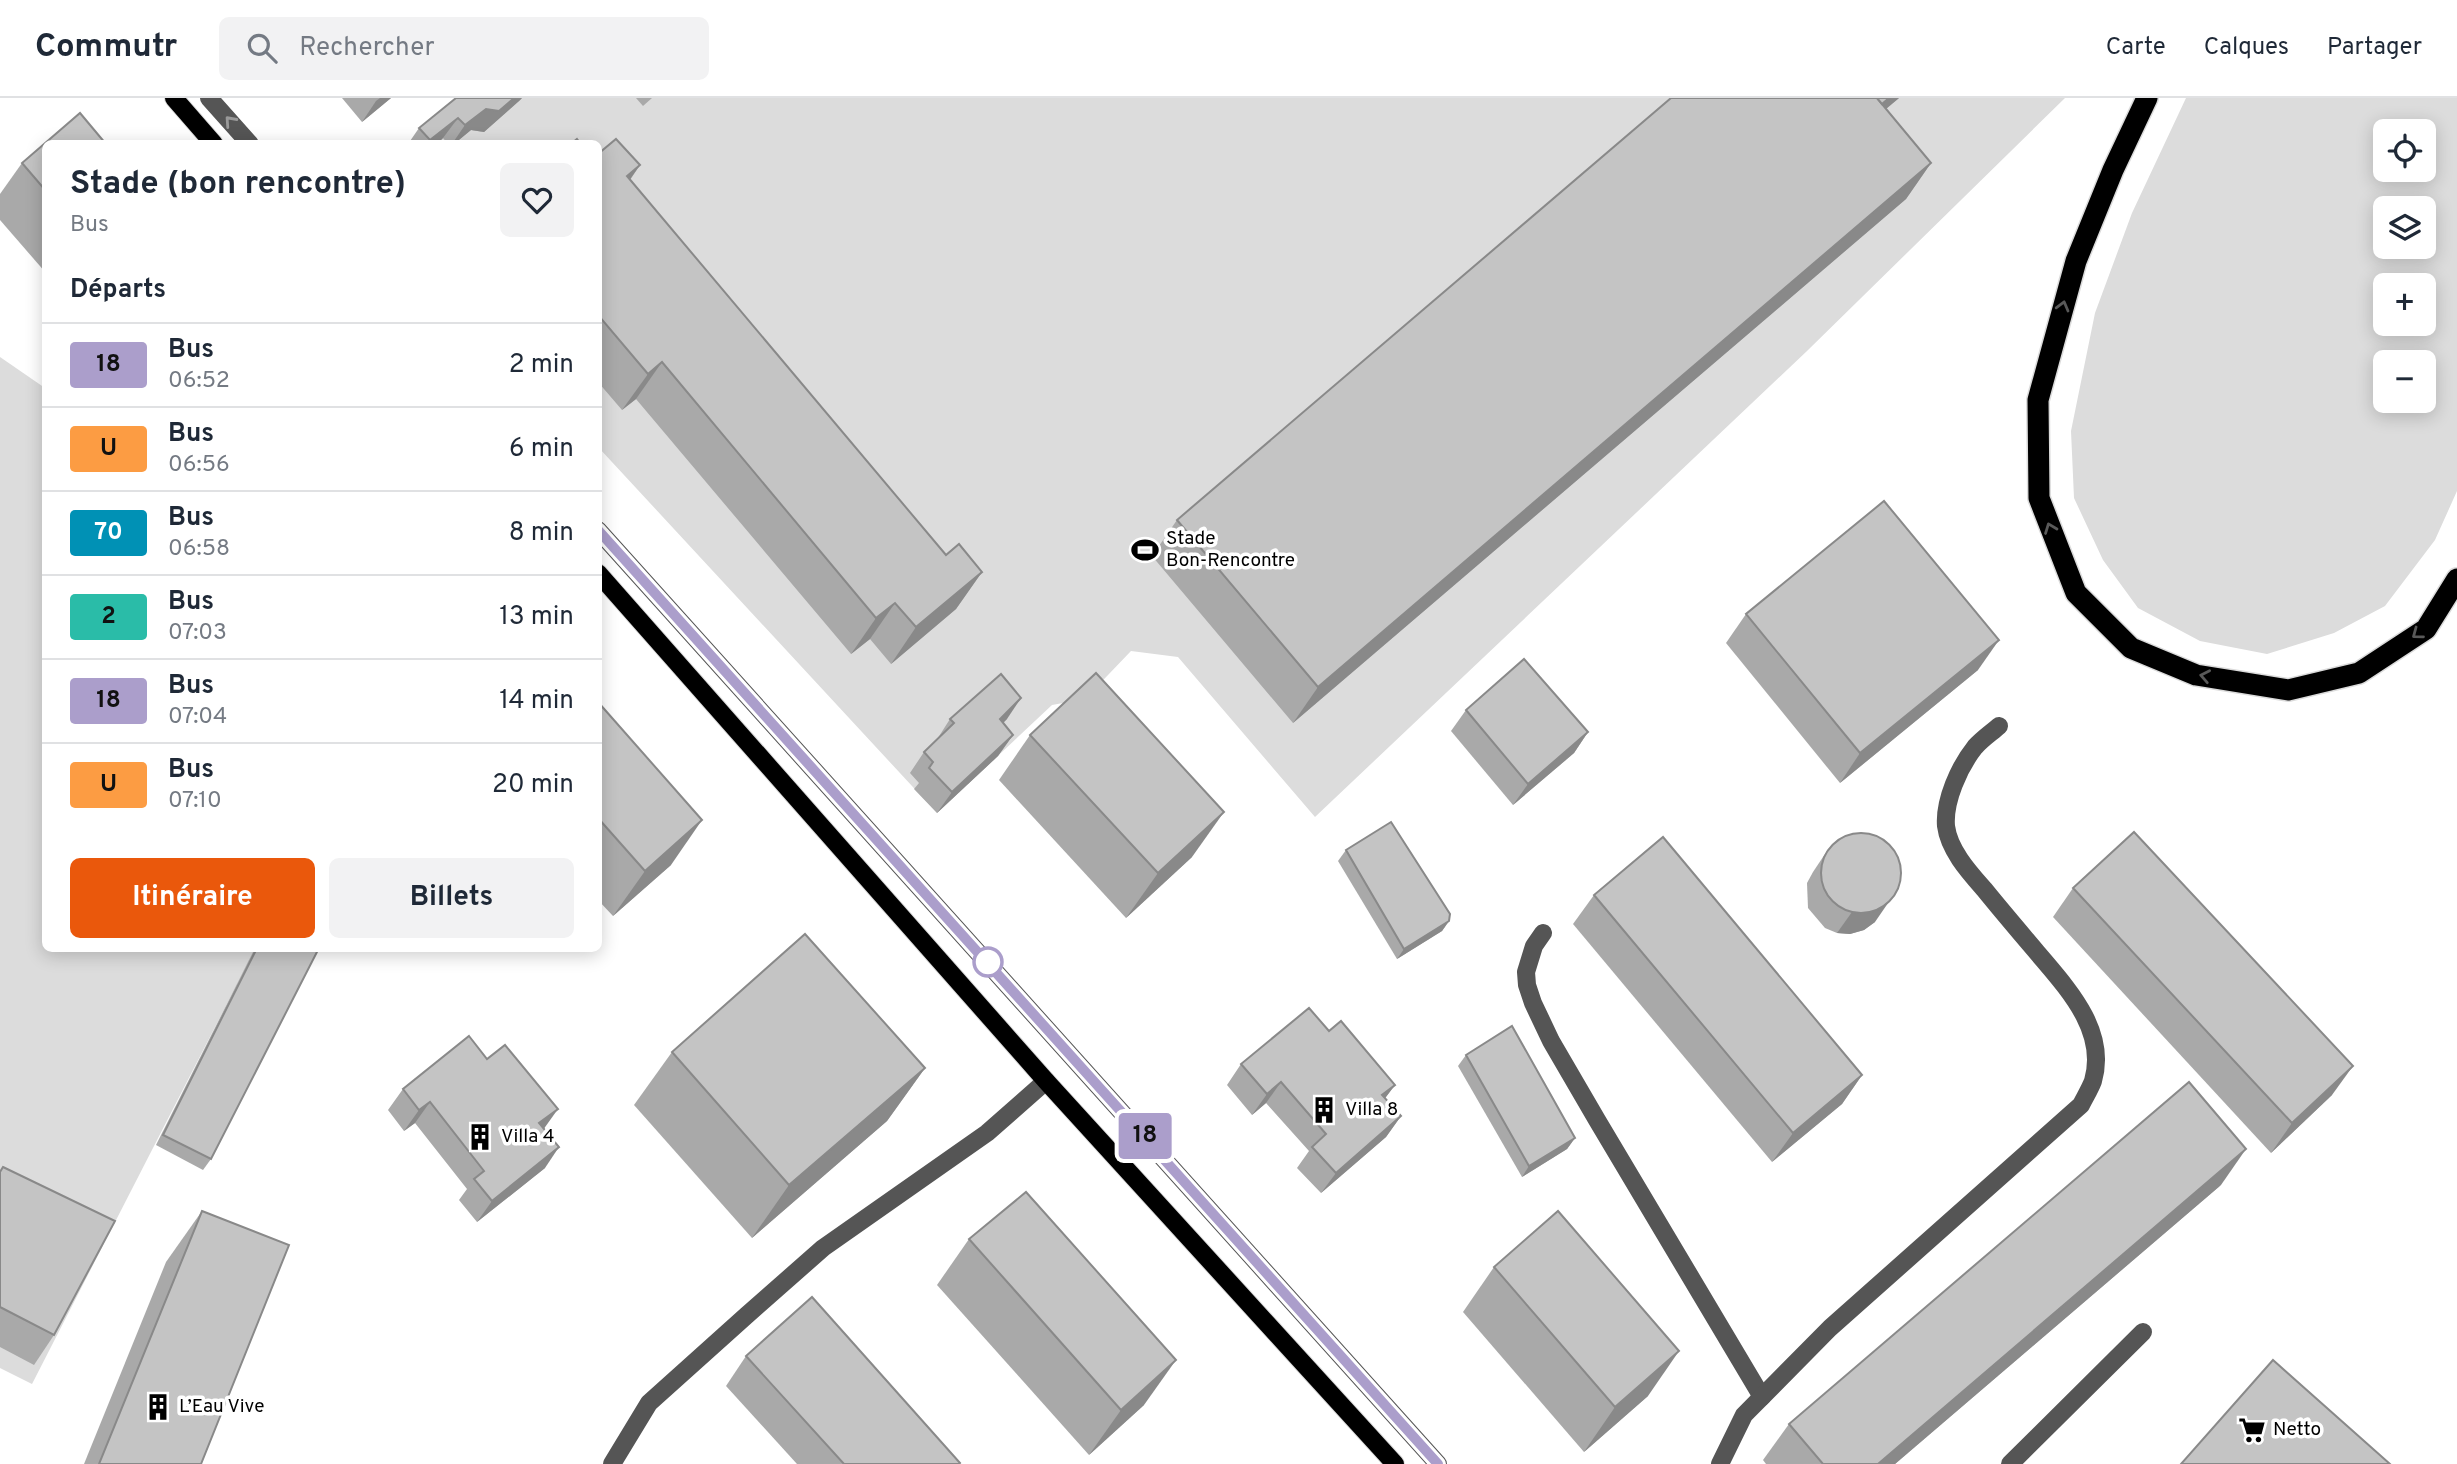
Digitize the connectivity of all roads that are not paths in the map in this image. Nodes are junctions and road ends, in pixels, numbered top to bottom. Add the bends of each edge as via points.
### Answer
1 (173, 98) edge
2 (209, 98) edge
3 (2147, 98) edge
4 (210, 140) edge
5 (246, 140) edge
6 (602, 534) edge
7 (602, 578) edge
8 (2457, 579) edge
9 (1999, 726) dead end
10 (1543, 933) dead end
11 (1046, 1081) junction
12 (2143, 1332) dead end
13 (1762, 1397) junction
14 (612, 1464) edge
15 (1395, 1464) edge
16 (1438, 1464) edge
17 (1720, 1464) edge
18 (2010, 1464) edge

1 - 4 main road
5 -> 2 lane
8 -> 3 highway via 2426,629 2359,673 2288,690 2196,675 2131,648 2076,593 2039,498 2038,400 2076,261
6 - 16 lane
7 - 11 main road
9 - 13 lane via 1962,766 1946,827 1952,847 1972,876 2070,992 2086,1019 2093,1038 2093,1081 2081,1105 1830,1328
10 - 13 lane via 1526,972 1533,1003 1551,1041
11 - 14 lane via 987,1133 823,1248 747,1315 649,1402
11 - 15 main road
12 - 18 lane
13 - 17 lane via 1744,1415

